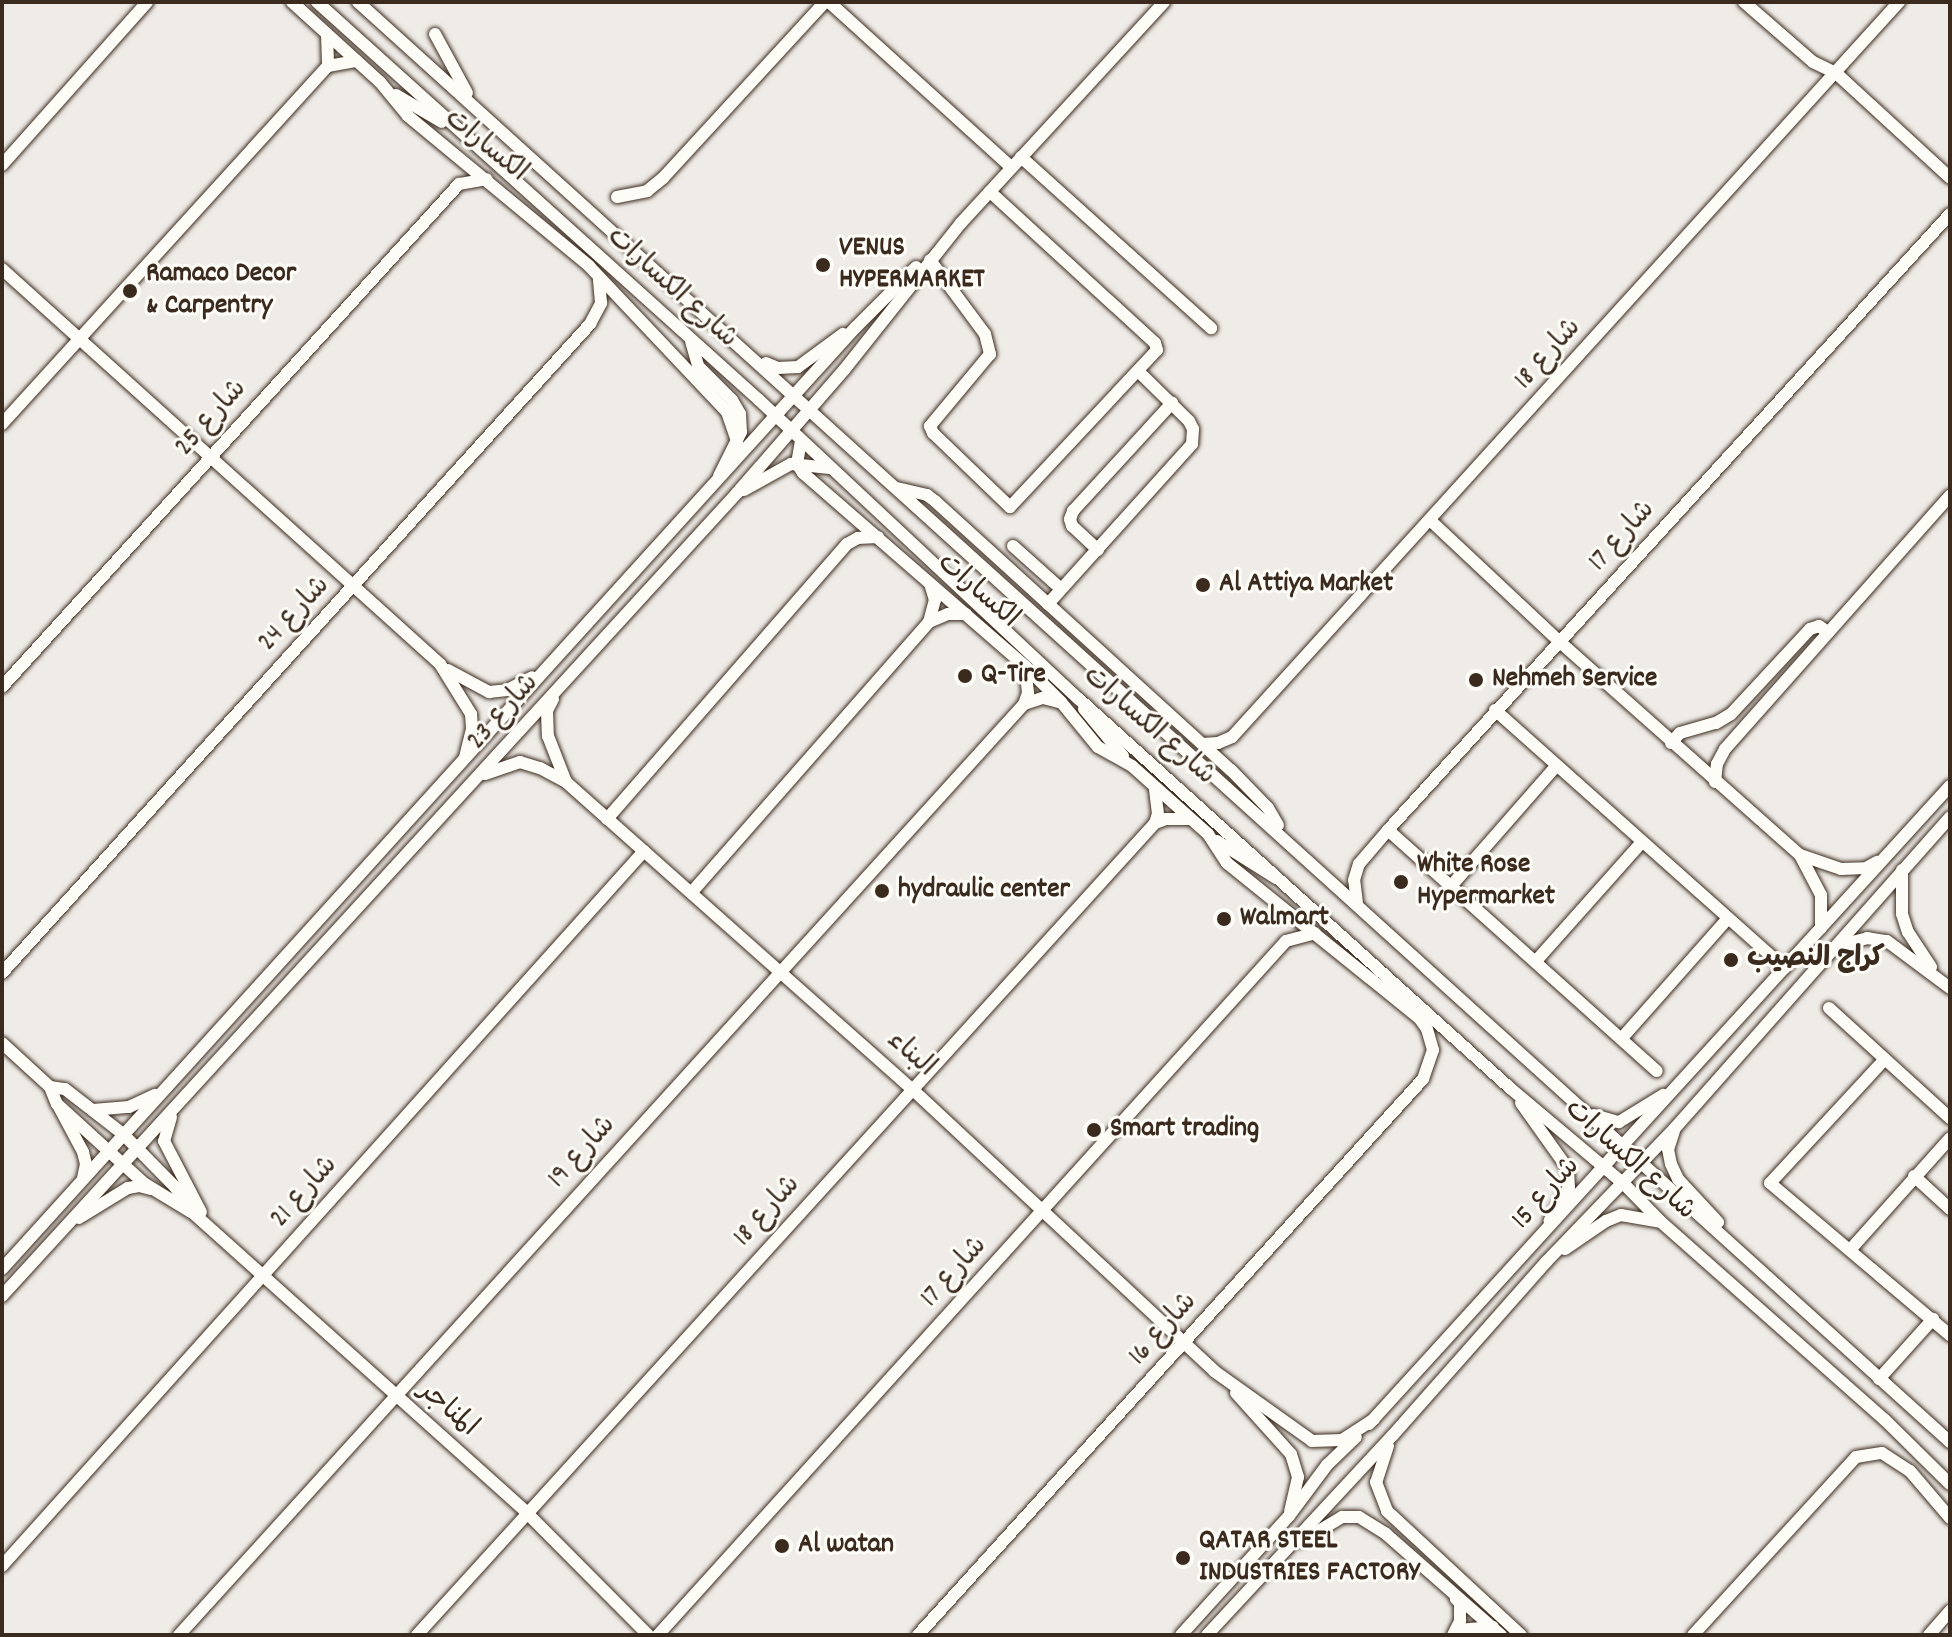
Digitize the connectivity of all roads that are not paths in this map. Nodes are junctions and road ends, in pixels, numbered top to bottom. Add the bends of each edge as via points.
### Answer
1 (147, 2) edge
2 (292, 2) edge
3 (317, 2) edge
4 (358, 2) edge
5 (827, 2) edge
6 (1164, 2) edge
7 (1744, 2) edge
8 (1899, 2) edge
9 (327, 34) junction
10 (435, 34) dead end
11 (357, 61) junction
12 (328, 66) junction
13 (1836, 73) junction
14 (389, 92) junction
15 (477, 109) junction
16 (456, 128) junction
17 (457, 155) junction
18 (1021, 157) junction
19 (2, 165) edge
20 (1011, 167) junction
21 (1950, 178) edge
22 (487, 179) junction
23 (459, 184) junction
24 (990, 192) junction
25 (617, 197) dead end
26 (1950, 214) edge
27 (961, 223) junction
28 (930, 260) junction
29 (2, 269) edge
30 (599, 279) junction
31 (856, 327) junction
32 (1211, 328) dead end
33 (690, 338) junction
34 (78, 339) junction
35 (749, 353) junction
36 (1138, 371) junction
37 (795, 396) junction
38 (1172, 403) junction
39 (810, 410) junction
40 (777, 417) junction
41 (2, 424) edge
42 (791, 431) junction
43 (737, 441) junction
44 (801, 441) junction
45 (211, 457) junction
46 (797, 464) junction
47 (831, 468) junction
48 (894, 487) junction
49 (713, 488) junction
50 (737, 493) junction
51 (1950, 496) edge
52 (1431, 521) junction
53 (878, 537) junction
54 (1013, 546) dead end
55 (1098, 550) junction
56 (930, 582) junction
57 (353, 588) junction
58 (1060, 588) junction
59 (1048, 604) junction
60 (966, 614) junction
61 (929, 622) junction
62 (1828, 632) junction
63 (1560, 642) junction
64 (440, 664) junction
65 (1025, 666) junction
66 (542, 672) junction
67 (2, 687) edge
68 (560, 688) junction
69 (1079, 699) junction
70 (1061, 702) junction
71 (1024, 704) junction
72 (1495, 710) junction
73 (1147, 714) junction
74 (1186, 730) junction
75 (1232, 737) junction
76 (1671, 743) junction
77 (1203, 744) junction
78 (463, 762) junction
79 (1132, 766) junction
80 (1556, 766) junction
81 (1231, 770) junction
82 (478, 777) junction
83 (566, 782) junction
84 (1715, 782) junction
85 (1950, 786) edge
86 (1155, 789) junction
87 (1950, 817) edge
88 (607, 819) junction
89 (1192, 820) junction
90 (1155, 823) junction
91 (1388, 830) junction
92 (1208, 834) junction
93 (1286, 838) junction
94 (1642, 842) junction
95 (644, 851) junction
96 (1800, 855) junction
97 (1883, 859) junction
98 (1902, 869) junction
99 (1287, 883) junction
100 (1452, 885) junction
101 (691, 893) junction
102 (1357, 903) junction
103 (1284, 908) junction
104 (1728, 918) junction
105 (1821, 928) junction
106 (1315, 933) junction
107 (1286, 941) junction
108 (1836, 946) junction
109 (1536, 961) junction
110 (1785, 968) junction
111 (781, 971) junction
112 (2, 973) edge
113 (1937, 976) junction
114 (1950, 988) edge
115 (1829, 1008) dead end
116 (1622, 1038) junction
117 (2, 1043) edge
118 (1433, 1050) joint
119 (1885, 1059) junction
120 (1657, 1071) dead end
121 (1685, 1079) junction
122 (50, 1087) junction
123 (1510, 1088) junction
124 (912, 1089) junction
125 (162, 1092) junction
126 (57, 1104) junction
127 (1574, 1104) junction
128 (92, 1109) junction
129 (174, 1110) junction
130 (1950, 1118) edge
131 (1675, 1128) junction
132 (123, 1134) junction
133 (1950, 1138) edge
134 (1625, 1145) junction
135 (139, 1149) junction
136 (109, 1150) junction
137 (1643, 1161) junction
138 (124, 1165) junction
139 (1604, 1166) junction
140 (1914, 1176) junction
141 (83, 1179) junction
142 (1623, 1183) junction
143 (153, 1190) junction
144 (1950, 1209) edge
145 (192, 1212) junction
146 (1043, 1212) junction
147 (1661, 1222) junction
148 (69, 1224) junction
149 (209, 1227) junction
150 (1537, 1241) junction
151 (1850, 1250) junction
152 (1739, 1251) junction
153 (1546, 1262) junction
154 (2, 1269) edge
155 (262, 1276) junction
156 (2, 1296) edge
157 (1933, 1319) junction
158 (1950, 1335) edge
159 (1183, 1344) junction
160 (1214, 1371) junction
161 (1879, 1379) junction
162 (395, 1397) junction
163 (1374, 1419) junction
164 (1393, 1435) junction
165 (1950, 1442) edge
166 (1928, 1465) junction
167 (1950, 1484) edge
168 (1950, 1496) edge
169 (527, 1513) junction
170 (1289, 1516) junction
171 (1950, 1518) edge
172 (1280, 1557) junction
173 (2, 1566) edge
174 (1454, 1597) junction
175 (1950, 1611) edge
176 (1497, 1631) edge
177 (1456, 1633) edge
178 (179, 1635) edge
179 (417, 1635) edge
180 (648, 1635) edge
181 (658, 1635) edge
182 (918, 1635) edge
183 (1181, 1635) edge
184 (1207, 1635) edge
185 (1521, 1635) edge
186 (1693, 1635) edge
187 (1929, 1635) edge

1 - 19 street
2 - 9 street, الكسارات
3 - 16 street, شارع الكسارات
4 - 15 street, شارع الكسارات
5 - 20 street
5 - 25 street via 663,178 647,191
6 - 18 street, شارع 23
7 - 13 street via 1813,62
8 - 13 street, شارع 18
9 - 11 street, الكسارات
9 - 12 street
10 - 15 street
11 - 12 street
11 - 14 street, الكسارات
12 - 34 street
13 - 21 street
13 - 52 street, شارع 18
14 - 16 street
14 - 17 street, الكسارات via 408,116
15 - 35 street, شارع الكسارات
16 - 33 street, شارع الكسارات
17 - 22 street, الكسارات
17 - 23 street
18 - 20 street, شارع 23
18 - 32 street
20 - 24 street, شارع 23
22 - 23 street
22 - 30 street, الكسارات
23 - 45 street, شارع 25
24 - 27 street, شارع 23
24 - 36 street via 1155,343 1157,350
26 - 63 street, شارع 17
27 - 28 street, شارع 23
27 - 31 street, شارع 23
28 - 36 street via 985,334 990,354 930,426 1010,507
28 - 39 street, شارع 23
29 - 34 street
30 - 43 street, الكسارات via 727,412
30 - 57 street, شارع 24 via 601,303 590,324
31 - 35 street via 798,367 778,368
31 - 37 street, شارع 23
33 - 40 street, شارع الكسارات
33 - 43 street via 698,366 736,407 741,420
34 - 41 street
34 - 45 street
35 - 37 street, شارع الكسارات
36 - 38 street
37 - 39 street, شارع الكسارات
37 - 40 street, شارع 23
38 - 55 street via 1193,429 1192,444
38 - 55 street via 1073,511 1072,526
39 - 42 street, شارع 23
39 - 48 street, شارع الكسارات
40 - 42 street, شارع الكسارات
40 - 49 street, شارع 23
42 - 44 street, شارع الكسارات
42 - 50 street, شارع 23
43 - 49 street
44 - 46 street
44 - 47 street, شارع الكسارات
45 - 57 street
45 - 67 street, شارع 25
46 - 47 street
46 - 50 street
46 - 53 street, الكسارات
47 - 69 street, شارع الكسارات
48 - 59 street, الكسارات via 927,495
48 - 73 street, شارع الكسارات
49 - 66 street, شارع 23
50 - 68 street, شارع 23
51 - 62 street
52 - 63 street
52 - 75 street, شارع 18
53 - 56 street, الكسارات
53 - 88 street via 847,544
54 - 58 street
55 - 58 street
56 - 60 street, الكسارات
56 - 61 street via 935,600
57 - 64 street
57 - 112 street, شارع 24
58 - 59 street
59 - 74 street, الكسارات
60 - 61 street
60 - 65 street, الكسارات
61 - 101 street
62 - 76 street via 1819,626 1810,629 1731,714 1680,733
62 - 84 street via 1725,749
63 - 72 street, شارع 17
63 - 76 street
64 - 66 street via 489,692 507,690
64 - 78 street via 471,714
65 - 70 street, الكسارات
65 - 71 street
66 - 78 street, شارع 23
68 - 82 street, شارع 23
68 - 83 street, البناء via 547,711 547,724
69 - 79 street via 1091,721
69 - 99 street, شارع الكسارات
70 - 71 street via 1043,698
70 - 79 street, الكسارات via 1098,747
71 - 111 street, شارع 19
72 - 80 street
72 - 91 street, شارع 17
73 - 74 street
73 - 93 street, شارع الكسارات
74 - 77 street, الكسارات
75 - 77 street
75 - 81 street
76 - 84 street
77 - 81 street, الكسارات
78 - 125 street, شارع 23
79 - 86 street, الكسارات
80 - 94 street
80 - 100 street
81 - 93 street, الكسارات via 1268,808
82 - 83 street, البناء via 520,762
82 - 129 street, شارع 23
83 - 88 street, البناء
84 - 96 street
85 - 97 street, شارع 15
86 - 89 street, الكسارات
86 - 90 street
87 - 98 street, شارع 15
88 - 95 street, البناء
89 - 90 street
89 - 92 street, الكسارات
90 - 124 street, شارع 18
91 - 100 street
91 - 102 street, شارع 17 via 1359,864 1354,880
92 - 99 street via 1256,869
92 - 103 street, الكسارات via 1227,863
93 - 102 street, شارع الكسارات
94 - 104 street
94 - 109 street
95 - 101 street, البناء
95 - 155 street, شارع 21
96 - 97 street via 1855,870
96 - 105 street via 1821,895
97 - 105 street, شارع 15
98 - 108 street, شارع 15
98 - 113 street via 1905,923
99 - 123 street, شارع الكسارات
100 - 109 street
101 - 111 street, البناء
102 - 127 street, شارع الكسارات
103 - 106 street, الكسارات
103 - 107 street
104 - 110 street
104 - 116 street
105 - 110 street, شارع 15
106 - 107 street
106 - 118 street, الكسارات via 1420,1019
107 - 146 street, شارع 17
108 - 113 street via 1867,938 1887,941
108 - 131 street, شارع 15
109 - 116 street
110 - 121 street, شارع 15
111 - 124 street, البناء
111 - 162 street, شارع 19
113 - 114 street
115 - 119 street
116 - 120 street
117 - 122 street, المناجر
118 - 159 street, شارع 16 via 1423,1079
119 - 130 street
119 - 151 street via 1770,1183
121 - 127 street via 1619,1122
121 - 134 street, شارع 15
122 - 126 street, المناجر
122 - 128 street, المناجر via 65,1089
123 - 139 street, شارع الكسارات
123 - 150 street via 1568,1169 1569,1187
124 - 146 street, البناء
124 - 169 street, شارع 18
125 - 128 street, شارع 23 via 129,1107
125 - 132 street, شارع 23
126 - 136 street, المناجر
126 - 141 street, المناجر via 83,1152
127 - 134 street, شارع الكسارات
128 - 132 street, المناجر
129 - 135 street, شارع 23
129 - 149 street, المناجر via 164,1141
131 - 137 street, شارع 15
131 - 152 street via 1668,1149 1678,1179
132 - 135 street, المناجر
132 - 136 street, شارع 23
133 - 140 street
134 - 137 street, شارع الكسارات
134 - 139 street, شارع 15
135 - 138 street, شارع 23
135 - 145 street, المناجر
136 - 138 street, المناجر
136 - 141 street, شارع 23
137 - 142 street, شارع 15
137 - 152 street, شارع الكسارات
138 - 143 street, المناجر
138 - 148 street, شارع 23
139 - 142 street, شارع الكسارات
139 - 150 street, شارع 15
140 - 144 street
140 - 151 street
141 - 154 street, شارع 23
142 - 147 street, شارع الكسارات
142 - 153 street, شارع 15
143 - 145 street, المناجر
143 - 148 street, شارع 23 via 128,1188
145 - 149 street, المناجر
146 - 159 street, البناء
146 - 181 street, شارع 17
147 - 153 street via 1621,1215
147 - 166 street, شارع الكسارات via 1885,1420
148 - 156 street, شارع 23
149 - 155 street, المناجر
150 - 163 street, شارع 15
151 - 157 street
152 - 161 street, شارع الكسارات
153 - 164 street, شارع 15
155 - 162 street, المناجر
155 - 173 street, شارع 21
157 - 158 street
157 - 161 street
159 - 160 street, البناء
159 - 182 street, شارع 16
160 - 163 street, البناء via 1312,1441 1342,1440
160 - 170 street, البناء via 1291,1454 1298,1477
161 - 165 street, شارع الكسارات
162 - 169 street, المناجر
162 - 178 street, شارع 19
163 - 170 street, شارع 15 via 1327,1465
164 - 172 street, شارع 15
164 - 185 street via 1376,1482 1387,1511
166 - 167 street, شارع الكسارات
166 - 168 street
169 - 179 street, شارع 18
169 - 180 street, المناجر
170 - 183 street, شارع 15
171 - 186 street via 1910,1471 1882,1453 1856,1457
172 - 174 street via 1321,1527 1342,1517 1359,1517 1386,1534
172 - 184 street, شارع 15
174 - 176 street
174 - 177 street via 1460,1603
175 - 187 street
176 - 177 street via 1475,1626

